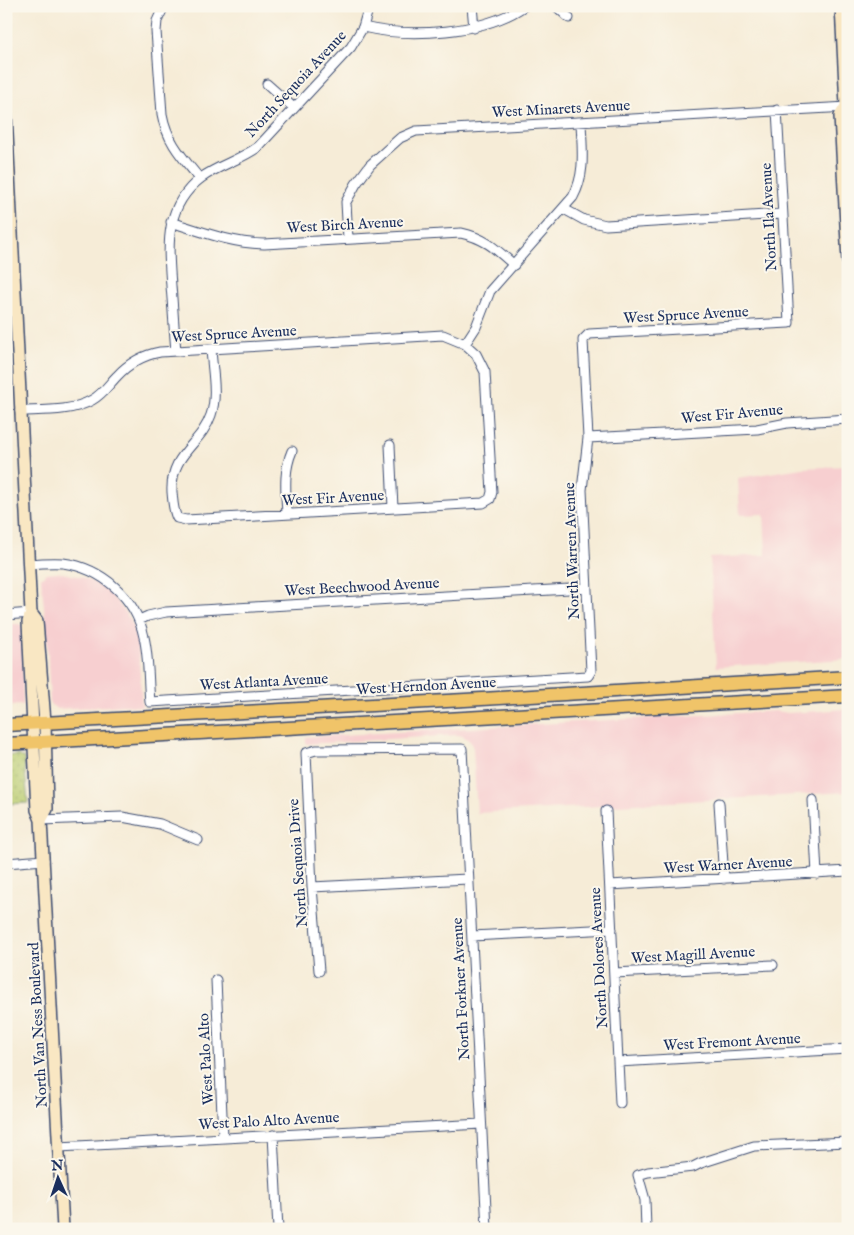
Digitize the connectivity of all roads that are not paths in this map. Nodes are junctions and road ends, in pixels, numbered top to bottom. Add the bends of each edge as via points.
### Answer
1 (164, 6) edge
2 (369, 6) edge
3 (472, 6) edge
4 (524, 6) edge
5 (556, 6) edge
6 (840, 6) edge
7 (569, 18) dead end
8 (363, 27) junction
9 (474, 28) junction
10 (267, 84) dead end
11 (847, 107) edge
12 (294, 108) junction
13 (777, 110) junction
14 (6, 113) edge
15 (581, 122) junction
16 (200, 179) junction
17 (564, 208) junction
18 (782, 214) junction
19 (171, 222) junction
20 (348, 239) junction
21 (848, 262) edge
22 (514, 265) junction
23 (11, 313) edge
24 (788, 323) joint
25 (586, 337) joint
26 (465, 344) junction
27 (211, 349) junction
28 (176, 351) junction
29 (20, 411) junction
30 (848, 419) edge
31 (588, 438) junction
32 (390, 445) dead end
33 (292, 451) dead end
34 (393, 508) junction
35 (287, 514) junction
36 (28, 564) junction
37 (587, 588) junction
38 (31, 613) junction
39 (6, 615) edge
40 (139, 620) junction
41 (588, 676) joint
42 (848, 677) edge
43 (848, 696) edge
44 (39, 722) junction
45 (6, 724) edge
46 (39, 742) junction
47 (6, 744) edge
48 (306, 753) joint
49 (814, 800) dead end
50 (720, 803) dead end
51 (606, 811) dead end
52 (41, 820) junction
53 (198, 840) dead end
54 (44, 860) junction
55 (6, 864) edge
56 (848, 872) edge
57 (817, 874) junction
58 (468, 878) junction
59 (724, 879) junction
60 (610, 884) junction
61 (312, 887) junction
62 (612, 929) junction
63 (472, 936) junction
64 (773, 964) dead end
65 (319, 971) dead end
66 (614, 973) junction
67 (216, 980) dead end
68 (848, 1049) edge
69 (618, 1062) junction
70 (620, 1103) dead end
71 (481, 1124) junction
72 (274, 1135) junction
73 (223, 1137) junction
74 (848, 1142) edge
75 (59, 1147) junction
76 (63, 1229) edge
77 (278, 1229) edge
78 (487, 1229) edge
79 (646, 1229) edge

1 - 16 street via 156,30 162,114 168,136
2 - 8 street, North Sequoia Avenue
3 - 9 street
4 - 9 street via 495,22
5 - 7 street
6 - 11 street
8 - 9 street via 389,32
8 - 12 street, North Sequoia Avenue via 351,47
10 - 12 street
11 - 13 street, West Minarets Avenue
11 - 21 street via 840,116
12 - 16 street, North Sequoia Avenue via 258,147
13 - 15 street, West Minarets Avenue
13 - 18 street, North Ila Avenue
14 - 23 street, North Van Ness Boulevard
15 - 17 street via 581,178
15 - 20 street, West Minarets Avenue via 416,131 400,138 370,165 346,202
16 - 19 street, North Sequoia Avenue via 183,197
17 - 18 street via 584,220 606,225
17 - 22 street
18 - 24 street, North Ila Avenue
19 - 20 street, West Birch Avenue via 243,243
19 - 28 street, North Sequoia Avenue via 168,245
20 - 22 street, West Birch Avenue via 461,233 489,243
22 - 26 street via 490,291 476,327
23 - 29 street, North Van Ness Boulevard via 21,388
24 - 25 street, West Spruce Avenue via 589,334
25 - 31 street, North Warren Avenue via 583,340
26 - 27 street, West Spruce Avenue via 443,336
26 - 34 street, West Fir Avenue via 476,354 486,381 490,499
27 - 28 street, West Spruce Avenue
27 - 35 street, West Fir Avenue via 214,405 207,424 176,467 172,486 173,511 177,518 186,520
28 - 29 street, West Spruce Avenue via 151,354 134,361 103,392 82,404
29 - 36 street, North Van Ness Boulevard
30 - 31 street, West Fir Avenue via 787,423 757,429
31 - 37 street, North Warren Avenue via 582,490
32 - 34 street
33 - 35 street via 285,476
34 - 35 street, West Fir Avenue
36 - 38 street, North Van Ness Boulevard
36 - 40 street via 64,564 92,571 124,596
37 - 40 street, West Beechwood Avenue via 166,612
37 - 41 street, North Warren Avenue
38 - 39 street
38 - 44 street, North Van Ness Boulevard via 28,622
40 - 41 street, West Atlanta Avenue via 146,647 150,702
42 - 44 main road, West Herndon Avenue
43 - 46 main road
44 - 45 main road, West Herndon Avenue
44 - 46 street, North Van Ness Boulevard
46 - 47 main road
46 - 52 street, North Van Ness Boulevard via 36,810
48 - 58 street, North Forkner Avenue via 316,750 462,748
48 - 61 street, North Sequoia Drive
49 - 57 street
50 - 59 street
51 - 60 street, North Dolores Avenue
52 - 53 street via 122,818 160,824
52 - 54 street, North Van Ness Boulevard
54 - 55 street
54 - 75 street, North Van Ness Boulevard
56 - 57 street, West Warner Avenue
57 - 59 street, West Warner Avenue
58 - 61 street
58 - 63 street, North Forkner Avenue
59 - 60 street, West Warner Avenue
60 - 62 street, North Dolores Avenue
61 - 65 street, North Sequoia Drive
62 - 63 street
62 - 66 street, North Dolores Avenue
63 - 71 street, North Forkner Avenue
64 - 66 street, West Magill Avenue
66 - 69 street, North Dolores Avenue
67 - 73 street, West Palo Alto
68 - 69 street, West Fremont Avenue
69 - 70 street, North Dolores Avenue
71 - 72 street, West Palo Alto Avenue
71 - 78 street, North Forkner Avenue
72 - 73 street, West Palo Alto Avenue
72 - 77 street
73 - 75 street, West Palo Alto Avenue
74 - 79 street via 754,1146 693,1167 638,1175
75 - 76 street, North Van Ness Boulevard

